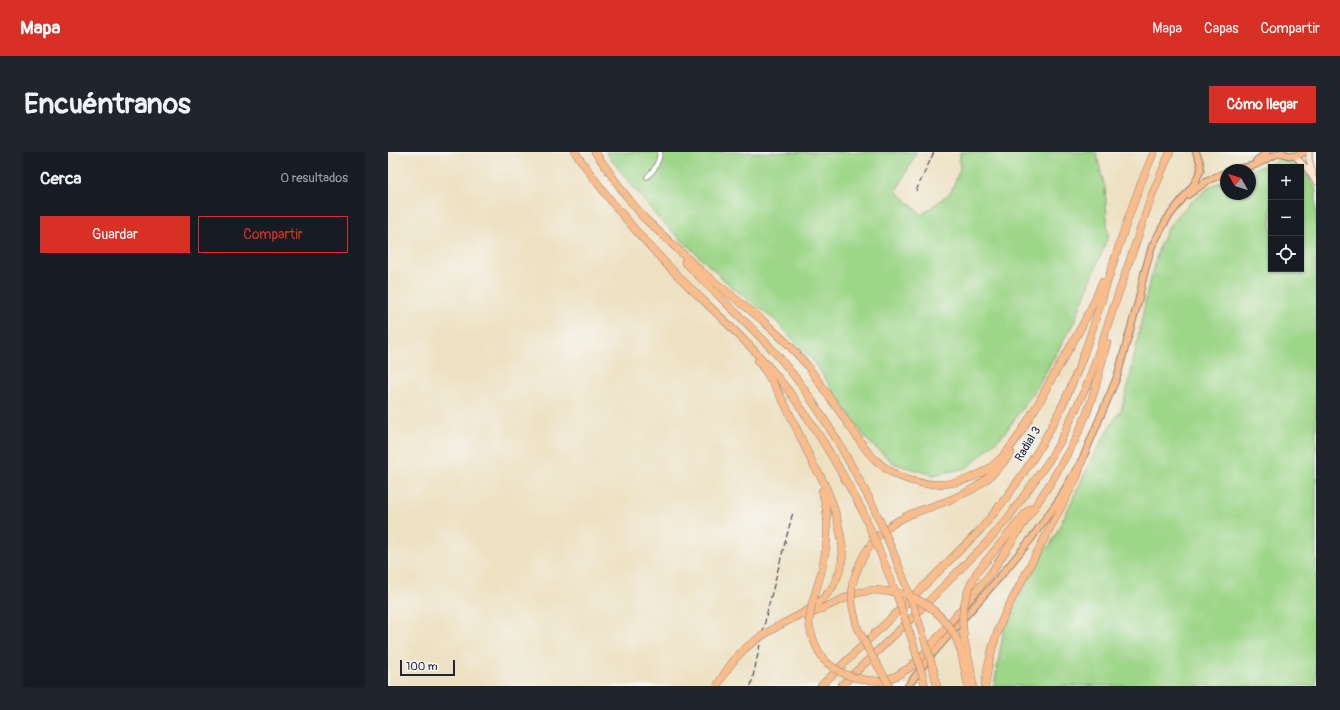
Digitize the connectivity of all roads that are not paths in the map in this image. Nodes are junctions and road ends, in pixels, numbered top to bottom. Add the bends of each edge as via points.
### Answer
1 (575, 152) edge
2 (595, 152) edge
3 (660, 152) edge
4 (1154, 152) edge
5 (1170, 152) edge
6 (1196, 152) edge
7 (1267, 152) edge
8 (1282, 152) edge
9 (1304, 152) edge
10 (1309, 152) edge
11 (1295, 156) junction
12 (1249, 164) edge
13 (1256, 164) edge
14 (1220, 175) edge
15 (647, 177) dead end
16 (1316, 182) edge
17 (1140, 187) junction
18 (1180, 201) junction
19 (642, 216) junction
20 (1126, 273) junction
21 (746, 343) junction
22 (1095, 390) junction
23 (1043, 396) junction
24 (1083, 458) junction
25 (814, 466) junction
26 (779, 626) junction
27 (963, 648) junction
28 (717, 686) edge
29 (821, 686) edge
30 (841, 686) edge
31 (890, 686) edge
32 (908, 686) edge
33 (925, 686) edge
34 (937, 686) edge
35 (968, 686) edge
36 (974, 686) edge
37 (985, 686) edge

1 - 21 highway via 615,207 651,248
2 - 19 highway
3 - 15 street via 655,170
4 - 17 highway, Radial 3
5 - 20 highway via 1152,195
6 - 18 main road via 1201,170 1194,184
7 - 12 main road via 1259,160
8 - 11 main road
8 - 13 main road
9 - 11 main road
10 - 16 main road
11 - 16 main road
14 - 18 main road
17 - 23 highway via 1091,309
17 - 29 highway, Radial 3 via 1074,380 1035,456 979,531
18 - 24 main road via 1152,246 1117,377
19 - 23 highway via 701,271 788,344 811,370 868,451 894,474 920,483 938,485 959,482 979,475 988,470 1013,444
19 - 34 highway, bridge via 762,338 784,363 816,408 873,506 907,585
20 - 22 highway
20 - 30 highway via 1088,383 1060,442 1032,486 989,540
21 - 25 highway via 776,386
21 - 33 highway, bridge via 776,375 803,411 862,510 890,575
22 - 25 highway, bridge via 1065,460 988,578 923,655 909,668 881,681 852,678 840,672 824,660 811,634 810,612 822,573 828,532 824,498
22 - 27 highway, bridge via 1075,437 1049,481 977,572 968,588 962,617
23 - 31 highway, bridge via 1019,441 997,470 963,495 909,515 890,526 864,553 852,585 852,604 857,626
24 - 32 main road via 1058,501 1031,539
24 - 37 highway via 1077,477 1006,611 997,632
25 - 26 highway via 836,514 842,537 841,567 835,583 825,597 804,613
26 - 27 highway, bridge via 856,593 884,590 904,594 931,608 945,621
26 - 28 highway, bridge via 743,649 727,668
27 - 35 highway
27 - 36 highway via 970,663

